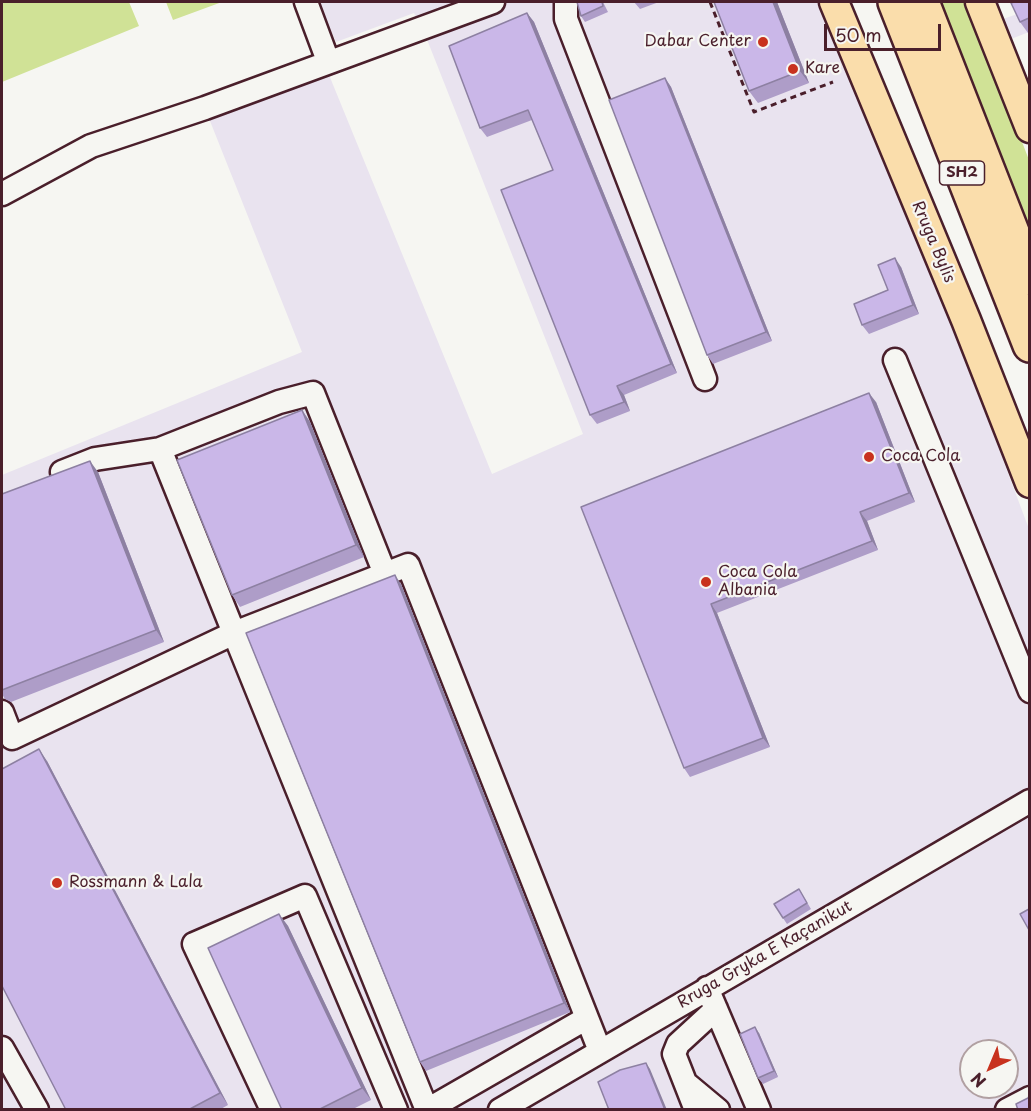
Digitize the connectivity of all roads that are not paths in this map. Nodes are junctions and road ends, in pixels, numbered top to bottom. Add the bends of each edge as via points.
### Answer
1 (306, 2) edge
2 (493, 2) edge
3 (566, 2) edge
4 (834, 2) edge
5 (895, 2) edge
6 (922, 2) edge
7 (980, 2) edge
8 (328, 61) junction
9 (1029, 128) edge
10 (2, 194) edge
11 (1029, 278) edge
12 (1029, 345) edge
13 (895, 360) dead end
14 (705, 379) dead end
15 (160, 449) junction
16 (43, 479) edge
17 (1029, 483) edge
18 (385, 574) junction
19 (234, 633) junction
20 (1029, 691) edge
21 (2, 712) edge
22 (7, 740) edge
23 (1029, 801) edge
24 (707, 988) junction
25 (716, 1009) junction
26 (587, 1018) junction
27 (2, 1048) edge
28 (600, 1051) junction
29 (684, 1082) junction
30 (1029, 1098) edge
31 (37, 1110) edge
32 (272, 1110) edge
33 (396, 1110) edge
34 (500, 1110) edge
35 (696, 1110) edge
36 (718, 1110) edge
37 (759, 1110) edge
38 (1007, 1110) edge

1 - 8 street
2 - 8 street
3 - 14 street via 566,19
4 - 17 main road, Rruga Bylis
5 - 12 highway, SH2
6 - 11 highway, SH2
7 - 9 main road via 1008,52
8 - 10 street via 92,146
13 - 20 street
15 - 16 street via 95,459
15 - 18 street via 279,402 313,393
15 - 19 street
18 - 19 street
18 - 26 street via 408,565
19 - 22 street
19 - 26 street via 427,1110
21 - 22 street
23 - 24 street, Rruga Gryka E Kaçanikut
24 - 25 street
24 - 28 street, Rruga Gryka E Kaçanikut
25 - 29 street via 678,1044 674,1054
25 - 37 street
26 - 28 street
27 - 31 street
28 - 34 street, Rruga Gryka E Kaçanikut
29 - 35 street
29 - 36 street
30 - 38 street
32 - 33 street via 194,944 305,896

